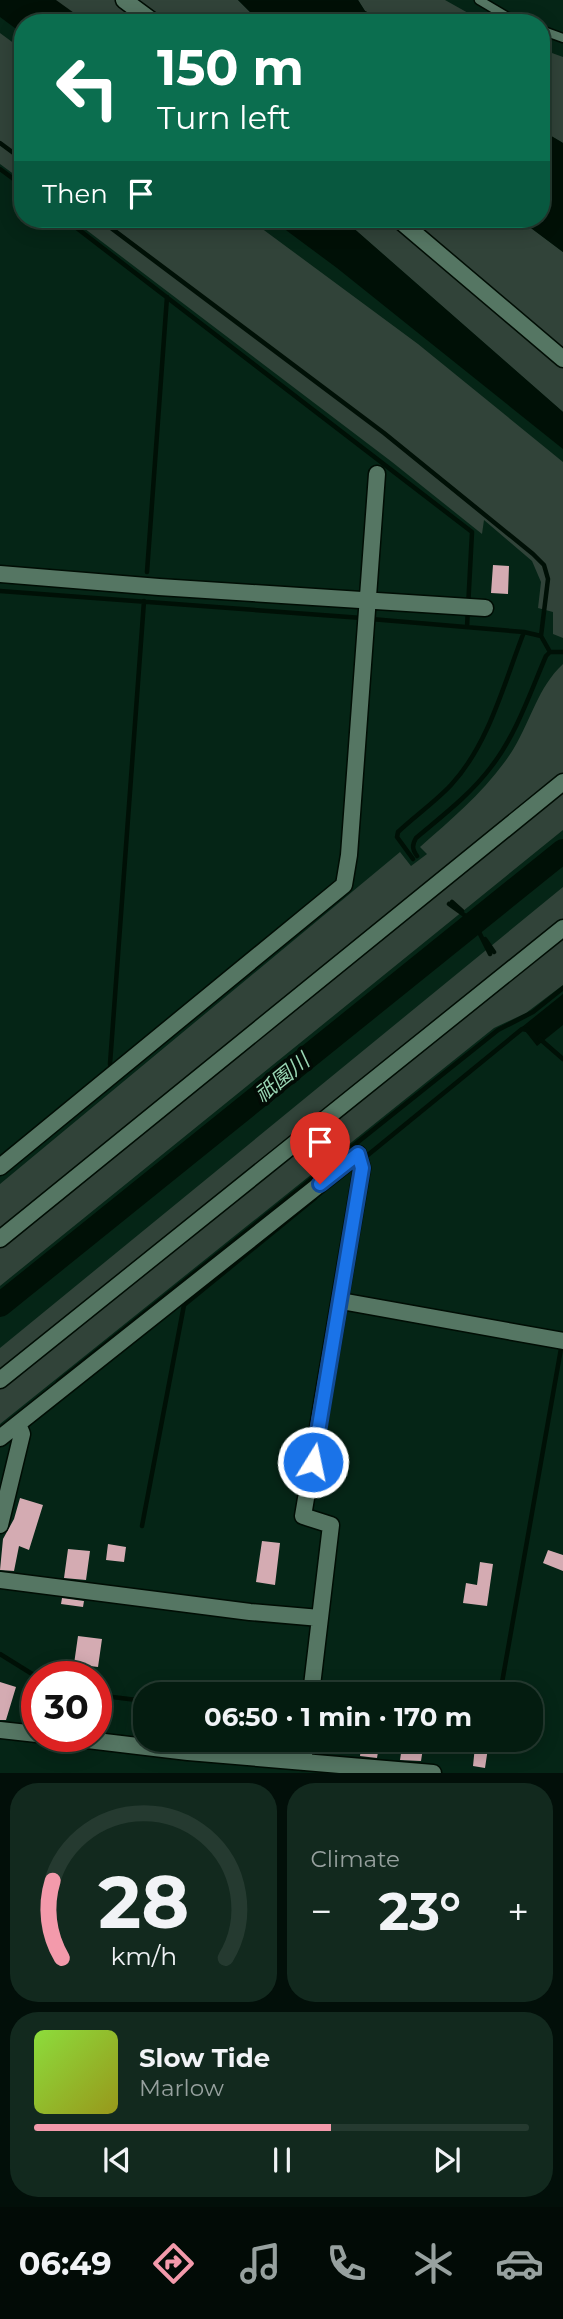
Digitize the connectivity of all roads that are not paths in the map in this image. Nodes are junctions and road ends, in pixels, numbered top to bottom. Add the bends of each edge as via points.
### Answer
1 (124, 0) edge
2 (479, 0) edge
3 (143, 14) edge
4 (503, 14) edge
5 (409, 228) edge
6 (563, 359) edge
7 (377, 474) dead end
8 (0, 574) edge
9 (367, 601) junction
10 (485, 608) dead end
11 (563, 782) edge
12 (563, 928) edge
13 (0, 1167) edge
14 (0, 1239) edge
15 (341, 1301) junction
16 (559, 1340) edge
17 (0, 1380) edge
18 (18, 1424) junction
19 (0, 1438) edge
20 (0, 1525) edge
21 (0, 1580) edge
22 (320, 1618) junction
23 (312, 1682) edge
24 (0, 1730) edge
25 (21, 1732) edge
26 (112, 1743) edge
27 (304, 1752) edge
28 (303, 1762) junction
29 (397, 1771) edge
30 (433, 1773) edge

1 - 3 street
2 - 4 lane
5 - 6 street
7 - 9 street
8 - 9 street
9 - 10 street
9 - 13 street via 344,885
11 - 14 street
12 - 17 street
15 - 16 street
15 - 18 street via 360,1161
15 - 22 street via 303,1516 331,1525
18 - 19 street
18 - 20 street via 22,1434
21 - 22 street
22 - 23 street
24 - 25 street
26 - 28 street
27 - 28 street
28 - 29 street
29 - 30 street

